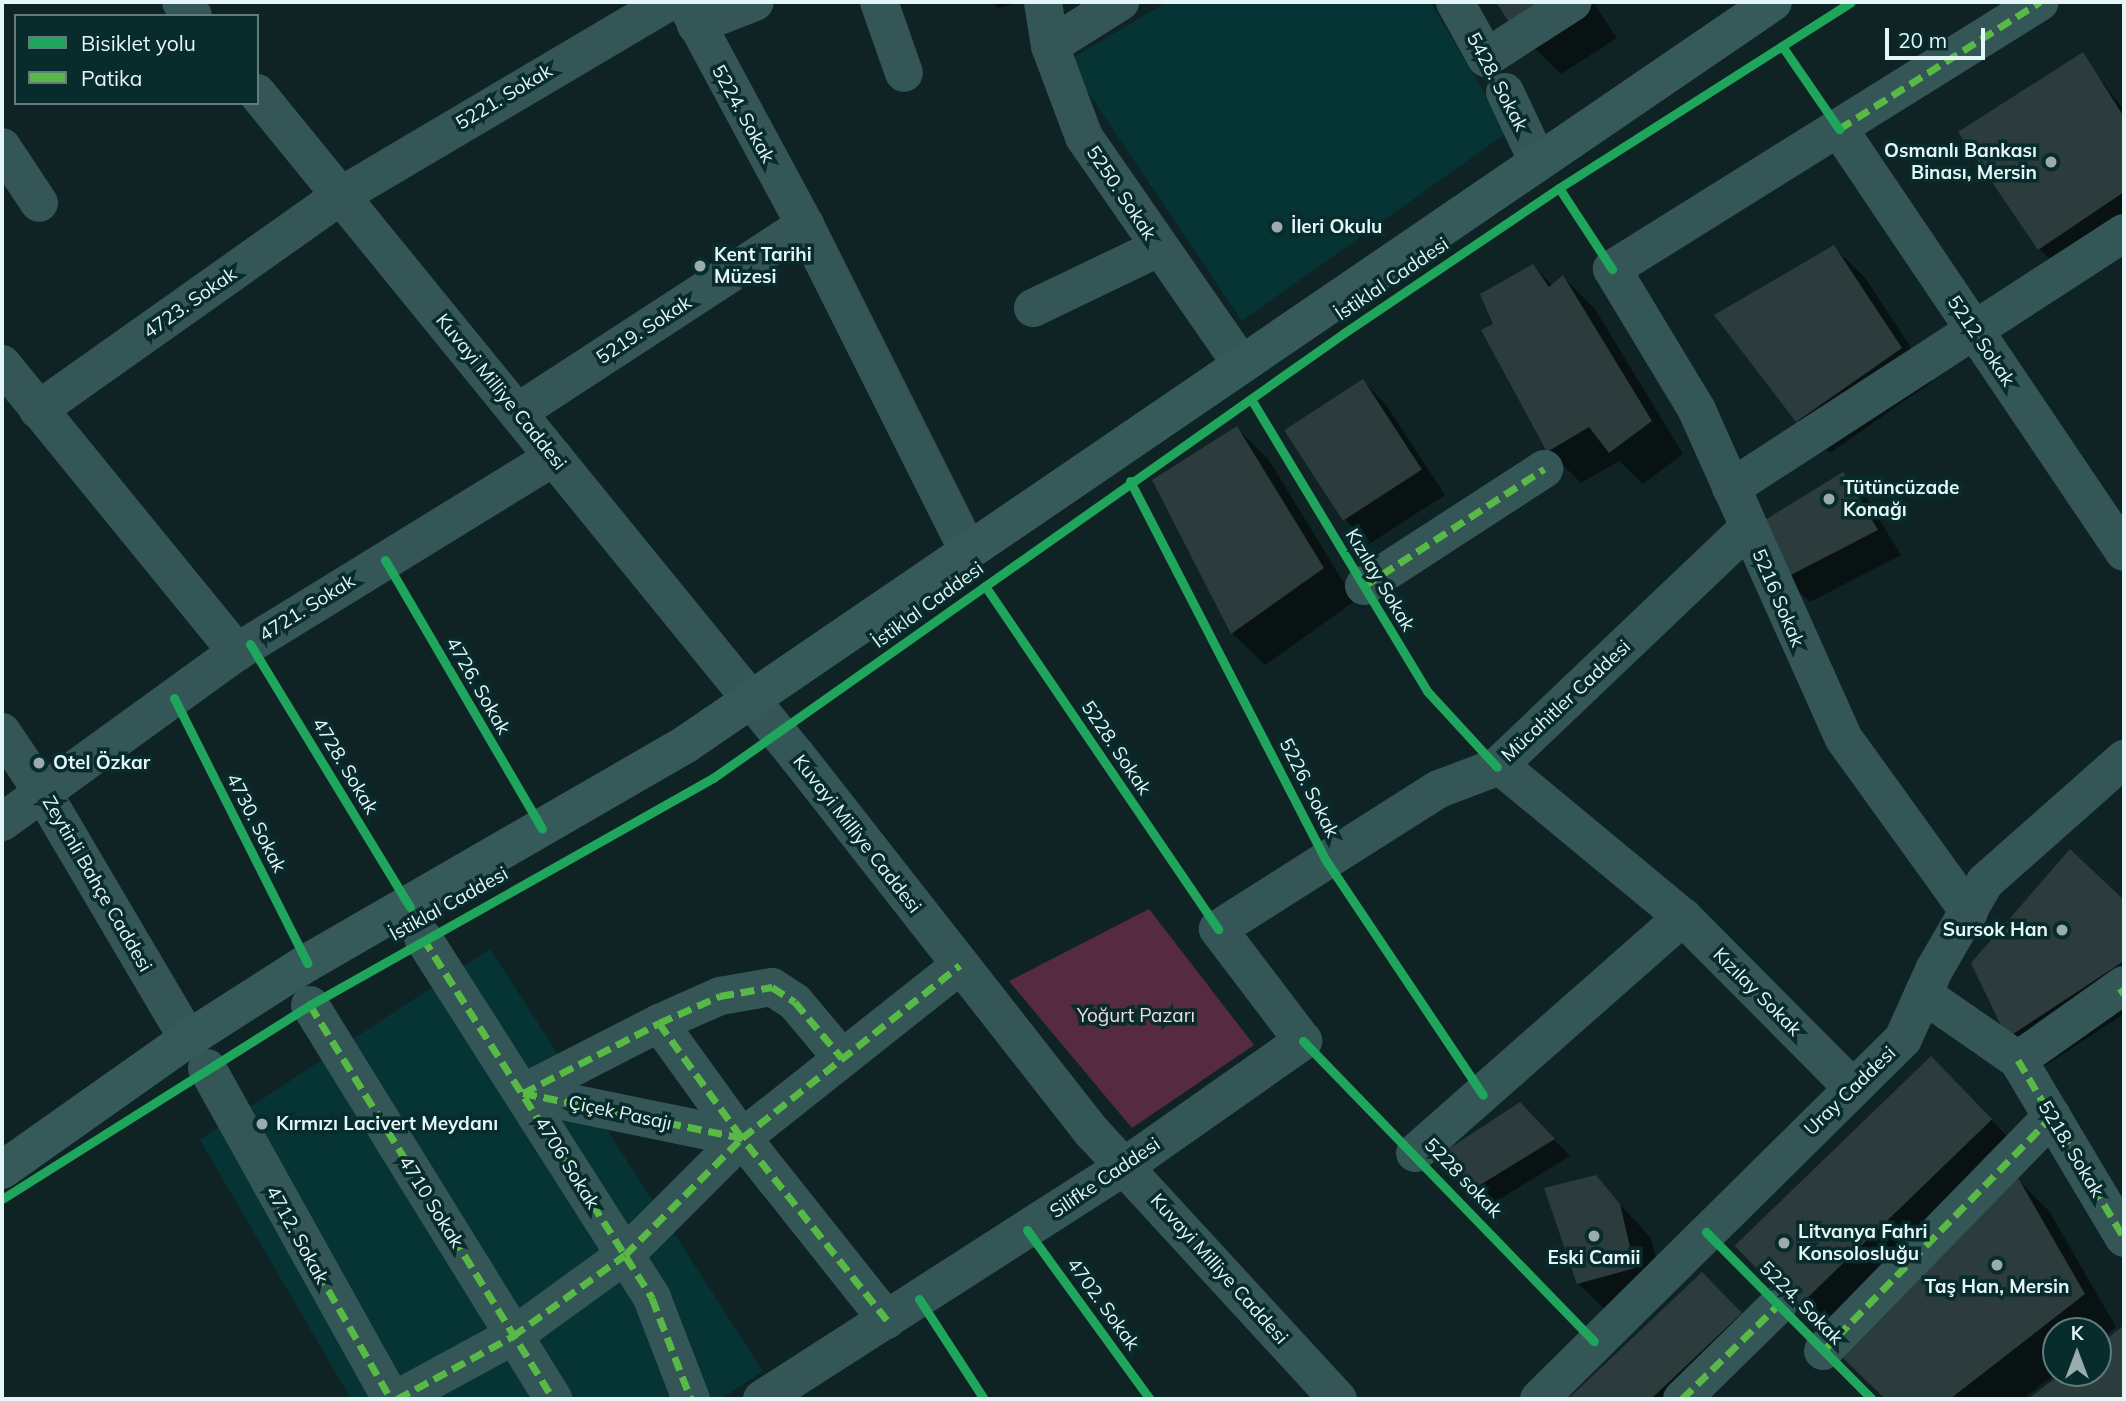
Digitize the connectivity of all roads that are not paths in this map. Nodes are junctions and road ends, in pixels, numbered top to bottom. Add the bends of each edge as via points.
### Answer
1 (754, 2) edge
2 (879, 2) edge
3 (1043, 2) edge
4 (1120, 2) edge
5 (1455, 2) edge
6 (1573, 2) edge
7 (1773, 2) edge
8 (2040, 2) edge
9 (683, 9) edge
10 (1050, 46) junction
11 (904, 73) dead end
12 (1505, 92) dead end
13 (259, 95) edge
14 (1839, 129) junction
15 (2, 147) edge
16 (1538, 162) junction
17 (342, 195) junction
18 (39, 203) dead end
19 (805, 225) junction
20 (2124, 233) edge
21 (1158, 248) junction
22 (1033, 308) dead end
23 (1975, 331) junction
24 (2, 364) edge
25 (1241, 364) junction
26 (38, 410) junction
27 (518, 412) junction
28 (554, 457) junction
29 (1545, 469) dead end
30 (1731, 488) junction
31 (1748, 528) junction
32 (967, 549) junction
33 (2124, 552) edge
34 (1364, 586) dead end
35 (237, 652) junction
36 (751, 701) junction
37 (2, 732) edge
38 (2124, 758) edge
39 (1499, 765) junction
40 (43, 793) junction
41 (2, 822) edge
42 (1969, 912) junction
43 (1683, 917) junction
44 (423, 938) dead end
45 (960, 965) junction
46 (2123, 989) edge
47 (1923, 994) junction
48 (310, 1005) dead end
49 (659, 1023) junction
50 (1303, 1041) joint
51 (197, 1054) junction
52 (842, 1058) junction
53 (2018, 1060) junction
54 (1853, 1088) junction
55 (523, 1093) junction
56 (2052, 1116) junction
57 (742, 1138) junction
58 (1415, 1153) dead end
59 (1125, 1166) junction
60 (2, 1170) edge
61 (2124, 1238) edge
62 (625, 1255) junction
63 (1778, 1305) dead end
64 (887, 1320) junction
65 (513, 1336) junction
66 (1823, 1350) dead end
67 (391, 1399) edge
68 (397, 1399) edge
69 (554, 1399) edge
70 (691, 1399) edge
71 (762, 1399) edge
72 (1338, 1399) edge
73 (1539, 1399) edge
74 (1682, 1399) edge

1 - 9 street, 5221. Sokak
2 - 11 street
3 - 10 street, 5250. Sokak
4 - 10 street
5 - 6 street, 5428. Sokak via 1486,58
7 - 16 main road, İstiklal Caddesi
8 - 14 street
9 - 17 street, 5221. Sokak
9 - 19 street, 5224. Sokak
10 - 21 street, 5250. Sokak via 1084,137
12 - 16 street, 5428. Sokak
13 - 17 street, Kuvayi Milliye Caddesi
14 - 23 street, 5212 Sokak
14 - 30 street, 5216 Sokak via 1612,270 1697,410
15 - 18 street
16 - 25 main road, İstiklal Caddesi
17 - 26 street, 4723. Sokak
17 - 27 street, Kuvayi Milliye Caddesi
19 - 27 street, 5219. Sokak
19 - 32 street, 5224. Sokak
20 - 23 street
21 - 22 street
21 - 25 street, 5250. Sokak
23 - 30 street
23 - 33 street, 5212 Sokak
24 - 26 street
25 - 32 main road, İstiklal Caddesi
26 - 35 street
27 - 28 street, Kuvayi Milliye Caddesi
28 - 35 street, 4721. Sokak
28 - 36 street, Kuvayi Milliye Caddesi
29 - 34 street
30 - 31 street, 5216 Sokak
31 - 39 street, Mücahitler Caddesi
31 - 42 street, 5216 Sokak via 1844,739
32 - 36 main road, İstiklal Caddesi
35 - 40 street, 4721. Sokak
36 - 45 street, Kuvayi Milliye Caddesi
36 - 51 main road, İstiklal Caddesi
37 - 40 street, Zeytinli Bahçe Caddesi
38 - 42 street, Uray Caddesi via 1985,882
39 - 43 street, Kızılay Sokak
39 - 50 street, Mücahitler Caddesi via 1439,789 1218,929
40 - 41 street, 4721. Sokak
40 - 51 street, Zeytinli Bahçe Caddesi
42 - 47 street, Uray Caddesi
43 - 54 street, Kızılay Sokak
43 - 58 street
44 - 55 street, 4706 Sokak
45 - 52 street
45 - 59 street, Kuvayi Milliye Caddesi via 1093,1133
46 - 53 street
47 - 53 street
47 - 54 street, Uray Caddesi via 1903,1039
48 - 65 street, 4710 Sokak
49 - 52 street, Çiçek Pasajı via 720,996 772,987 795,1002
49 - 55 street, Çiçek Pasajı
49 - 57 street
50 - 59 street, Silifke Caddesi
51 - 60 main road, İstiklal Caddesi
51 - 67 street, 4712. Sokak
52 - 57 street
53 - 56 street, 5218. Sokak
54 - 73 street, Uray Caddesi
55 - 57 street, Çiçek Pasajı
55 - 62 street, 4706 Sokak
56 - 61 street, 5218. Sokak
56 - 66 street
57 - 62 street
57 - 64 street
59 - 64 street, Silifke Caddesi
59 - 72 street, Kuvayi Milliye Caddesi
62 - 65 street
62 - 70 street, 4706 Sokak via 652,1298
63 - 74 street
64 - 71 street, Silifke Caddesi
65 - 68 street
65 - 69 street, 4710 Sokak

